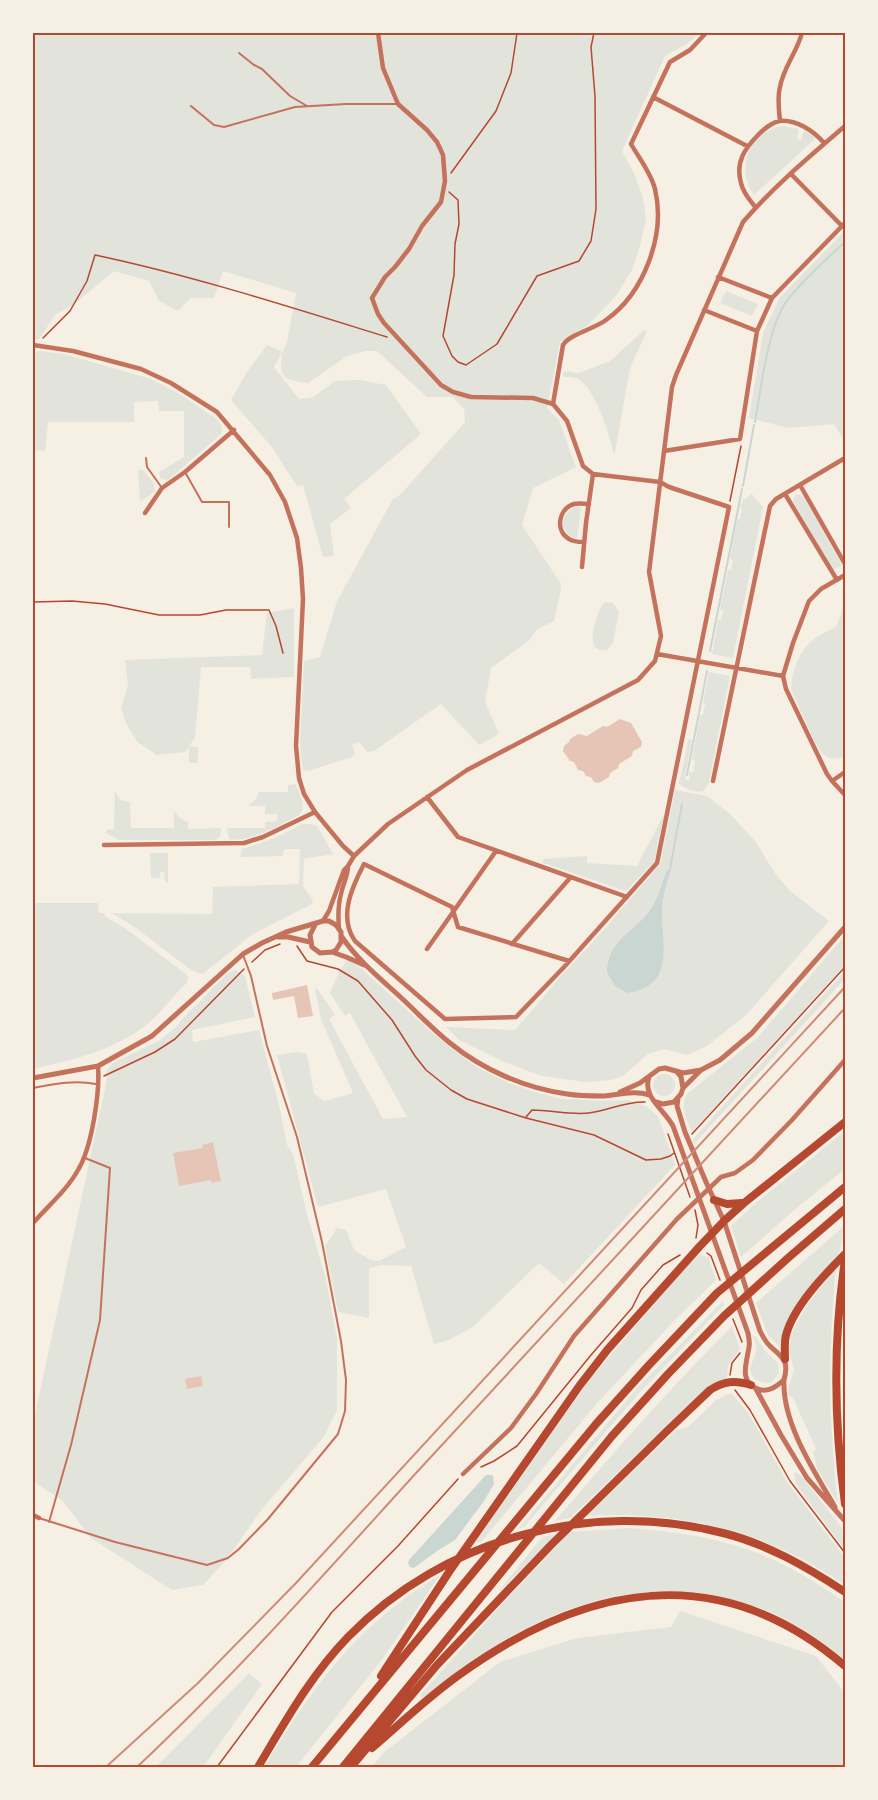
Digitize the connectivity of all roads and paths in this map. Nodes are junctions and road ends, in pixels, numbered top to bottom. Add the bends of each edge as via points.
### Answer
1 (378, 33) edge
2 (518, 33) edge
3 (594, 33) edge
4 (706, 33) edge
5 (802, 33) edge
6 (239, 53) dead end
7 (653, 97) junction
8 (398, 104) junction
9 (191, 106) dead end
10 (308, 106) junction
11 (780, 121) junction
12 (845, 126) edge
13 (824, 143) junction
14 (747, 146) junction
15 (791, 174) junction
16 (445, 181) junction
17 (443, 189) junction
18 (755, 207) junction
19 (843, 224) edge
20 (718, 277) junction
21 (772, 298) junction
22 (704, 310) junction
23 (757, 331) junction
24 (401, 341) junction
25 (35, 345) edge
26 (553, 404) junction
27 (234, 430) junction
28 (740, 439) junction
29 (664, 451) junction
30 (146, 458) dead end
31 (845, 458) edge
32 (185, 472) junction
33 (593, 474) junction
34 (660, 482) junction
35 (800, 485) junction
36 (162, 488) junction
37 (785, 494) junction
38 (589, 504) junction
39 (729, 507) junction
40 (145, 513) dead end
41 (229, 527) dead end
42 (584, 542) junction
43 (845, 564) edge
44 (582, 567) dead end
45 (845, 575) edge
46 (837, 580) junction
47 (33, 602) edge
48 (283, 653) dead end
49 (657, 654) junction
50 (698, 661) junction
51 (736, 668) junction
52 (783, 676) junction
53 (845, 772) edge
54 (713, 781) dead end
55 (832, 781) junction
56 (845, 795) edge
57 (427, 797) junction
58 (315, 812) junction
59 (104, 845) dead end
60 (496, 851) junction
61 (354, 856) junction
62 (348, 866) junction
63 (570, 878) junction
64 (627, 897) junction
65 (454, 911) junction
66 (323, 921) junction
67 (315, 925) junction
68 (845, 927) edge
69 (339, 929) junction
70 (342, 937) junction
71 (276, 938) junction
72 (310, 942) junction
73 (512, 944) junction
74 (296, 945) dead end
75 (427, 949) dead end
76 (332, 952) junction
77 (243, 954) junction
78 (569, 960) junction
79 (368, 967) junction
80 (845, 968) edge
81 (845, 1060) edge
82 (98, 1066) junction
83 (701, 1070) junction
84 (677, 1072) junction
85 (649, 1077) junction
86 (33, 1078) edge
87 (99, 1084) junction
88 (33, 1088) edge
89 (683, 1088) junction
90 (615, 1094) junction
91 (651, 1097) junction
92 (678, 1098) junction
93 (646, 1102) dead end
94 (526, 1118) junction
95 (845, 1122) edge
96 (665, 1126) dead end
97 (693, 1134) dead end
98 (678, 1149) dead end
99 (85, 1157) junction
100 (845, 1187) edge
101 (690, 1197) dead end
102 (714, 1200) junction
103 (744, 1203) junction
104 (693, 1207) dead end
105 (845, 1209) edge
106 (697, 1218) dead end
107 (724, 1221) junction
108 (33, 1223) edge
109 (711, 1234) junction
110 (686, 1251) dead end
111 (845, 1254) edge
112 (845, 1260) edge
113 (740, 1337) dead end
114 (742, 1344) dead end
115 (742, 1351) dead end
116 (785, 1359) junction
117 (784, 1380) junction
118 (731, 1381) junction
119 (754, 1387) junction
120 (481, 1466) dead end
121 (463, 1474) joint
122 (845, 1504) edge
123 (33, 1515) edge
124 (841, 1516) junction
125 (39, 1518) joint
126 (845, 1521) edge
127 (49, 1522) junction
128 (845, 1553) edge
129 (845, 1592) edge
130 (845, 1666) edge
131 (361, 1707) junction
132 (353, 1765) edge
133 (217, 1767) edge
134 (258, 1767) edge
135 (312, 1767) edge
136 (343, 1767) edge

1 - 8 street via 383,68
2 - 16 path via 511,73 496,111
3 - 17 path via 591,47 596,209 591,241 579,261 537,276 497,344 466,365 452,356 443,336 459,224 458,200
4 - 7 street via 690,50 670,62
5 - 11 street via 780,84
6 - 10 lane via 290,96
7 - 14 street
7 - 26 street via 632,144 654,186 657,202 655,240 648,262 616,313 566,340
8 - 10 lane
8 - 16 street via 437,142 443,155
9 - 10 lane via 214,125 224,127
11 - 13 street via 798,124
11 - 14 street via 766,127
12 - 13 street
13 - 15 street
14 - 18 street via 740,164 740,181
15 - 18 street
15 - 19 street
16 - 17 street
17 - 24 street via 441,202 372,298 378,314
18 - 20 street via 743,222
19 - 21 street
20 - 21 street
20 - 22 street
21 - 23 street
22 - 23 street
22 - 29 street via 672,387
23 - 28 street
24 - 25 path via 223,287 94,255 87,281 70,311
24 - 26 street via 441,385 453,392 471,397 533,398
25 - 27 street via 141,369 217,412
26 - 33 street via 567,421 583,466
27 - 32 street
27 - 58 street via 270,475 285,502 297,538 303,599 296,747 299,777
28 - 29 street
28 - 39 path
29 - 34 street
30 - 36 lane via 147,467
31 - 35 street
32 - 36 street
32 - 41 lane via 202,502 229,502
33 - 34 street
33 - 38 street
34 - 39 street
34 - 49 street via 649,572 661,636
35 - 37 street
35 - 43 street
36 - 40 street
37 - 46 street
37 - 51 street via 770,506
38 - 42 street
38 - 42 street via 569,506 560,522 569,539
39 - 50 street
42 - 44 street
45 - 46 street
46 - 52 street via 809,601
47 - 48 path via 105,604 159,615 269,610
49 - 50 street
49 - 57 street via 638,680 467,770
50 - 51 street
50 - 64 street via 657,863
51 - 52 street
51 - 54 street
52 - 55 street
53 - 55 street
55 - 56 street
57 - 60 street via 458,837
57 - 61 street via 388,824
58 - 59 street via 244,843
58 - 61 street
60 - 63 street
60 - 65 street
61 - 62 street
62 - 66 street
62 - 69 street via 340,895
63 - 64 street
63 - 73 street
64 - 78 street
65 - 73 street via 458,927
65 - 75 street
65 - 78 street via 364,864 347,908 352,937 446,1019 516,1017
66 - 67 street
66 - 69 street
67 - 71 street
67 - 72 street
68 - 83 street via 752,1033 720,1060
69 - 70 street
70 - 76 street
70 - 79 street
71 - 72 street
71 - 77 street
72 - 76 street via 320,952
73 - 78 street
74 - 94 path via 307,961 338,969 358,981 438,1081 467,1099
76 - 79 street
77 - 82 street via 152,1036
77 - 127 lane via 267,1046 297,1137 322,1242 346,1380 345,1411 338,1434 239,1549 228,1558 207,1565
79 - 90 street via 450,1043 482,1065 545,1090 589,1096
80 - 97 path
81 - 121 street via 753,1160 735,1173 721,1177 677,1219 574,1336 511,1428
82 - 86 street
82 - 87 street
83 - 84 street
83 - 89 street
84 - 85 street via 665,1068
84 - 89 street
85 - 90 street
85 - 91 street
87 - 88 lane via 72,1082
87 - 99 street
89 - 92 street
90 - 91 street via 640,1093
91 - 92 street via 663,1104
91 - 109 street via 668,1116
92 - 102 street via 685,1132
93 - 94 path via 575,1114 532,1110
94 - 98 path via 594,1135 646,1160 670,1156
95 - 103 highway
96 - 101 path
99 - 108 street via 69,1184
99 - 127 lane via 110,1168 100,1320
100 - 131 highway via 717,1293 649,1365
102 - 103 highway
102 - 107 street
103 - 107 highway
104 - 106 path
105 - 136 highway via 724,1316 612,1436
107 - 109 highway
107 - 116 street via 760,1331 770,1347
109 - 119 street via 748,1333 744,1371
109 - 131 highway via 580,1384
110 - 120 path via 663,1266 641,1290 632,1308 518,1446
111 - 116 highway via 798,1311 786,1336
112 - 122 highway via 836,1387
113 - 114 path
115 - 118 path via 730,1368
116 - 117 street
117 - 119 street via 773,1389
117 - 124 street via 784,1399 794,1430
118 - 119 highway
118 - 128 path via 790,1481
118 - 132 highway via 703,1397 551,1545 437,1665
119 - 124 street via 807,1478
121 - 133 path via 332,1612
123 - 125 street
124 - 126 street
125 - 127 lane
129 - 134 highway via 794,1560 724,1533 630,1521 534,1531 468,1553 402,1591 374,1613 312,1679
130 - 132 highway via 787,1626 733,1604 675,1595 616,1600 544,1624 502,1647 459,1675
131 - 135 highway

